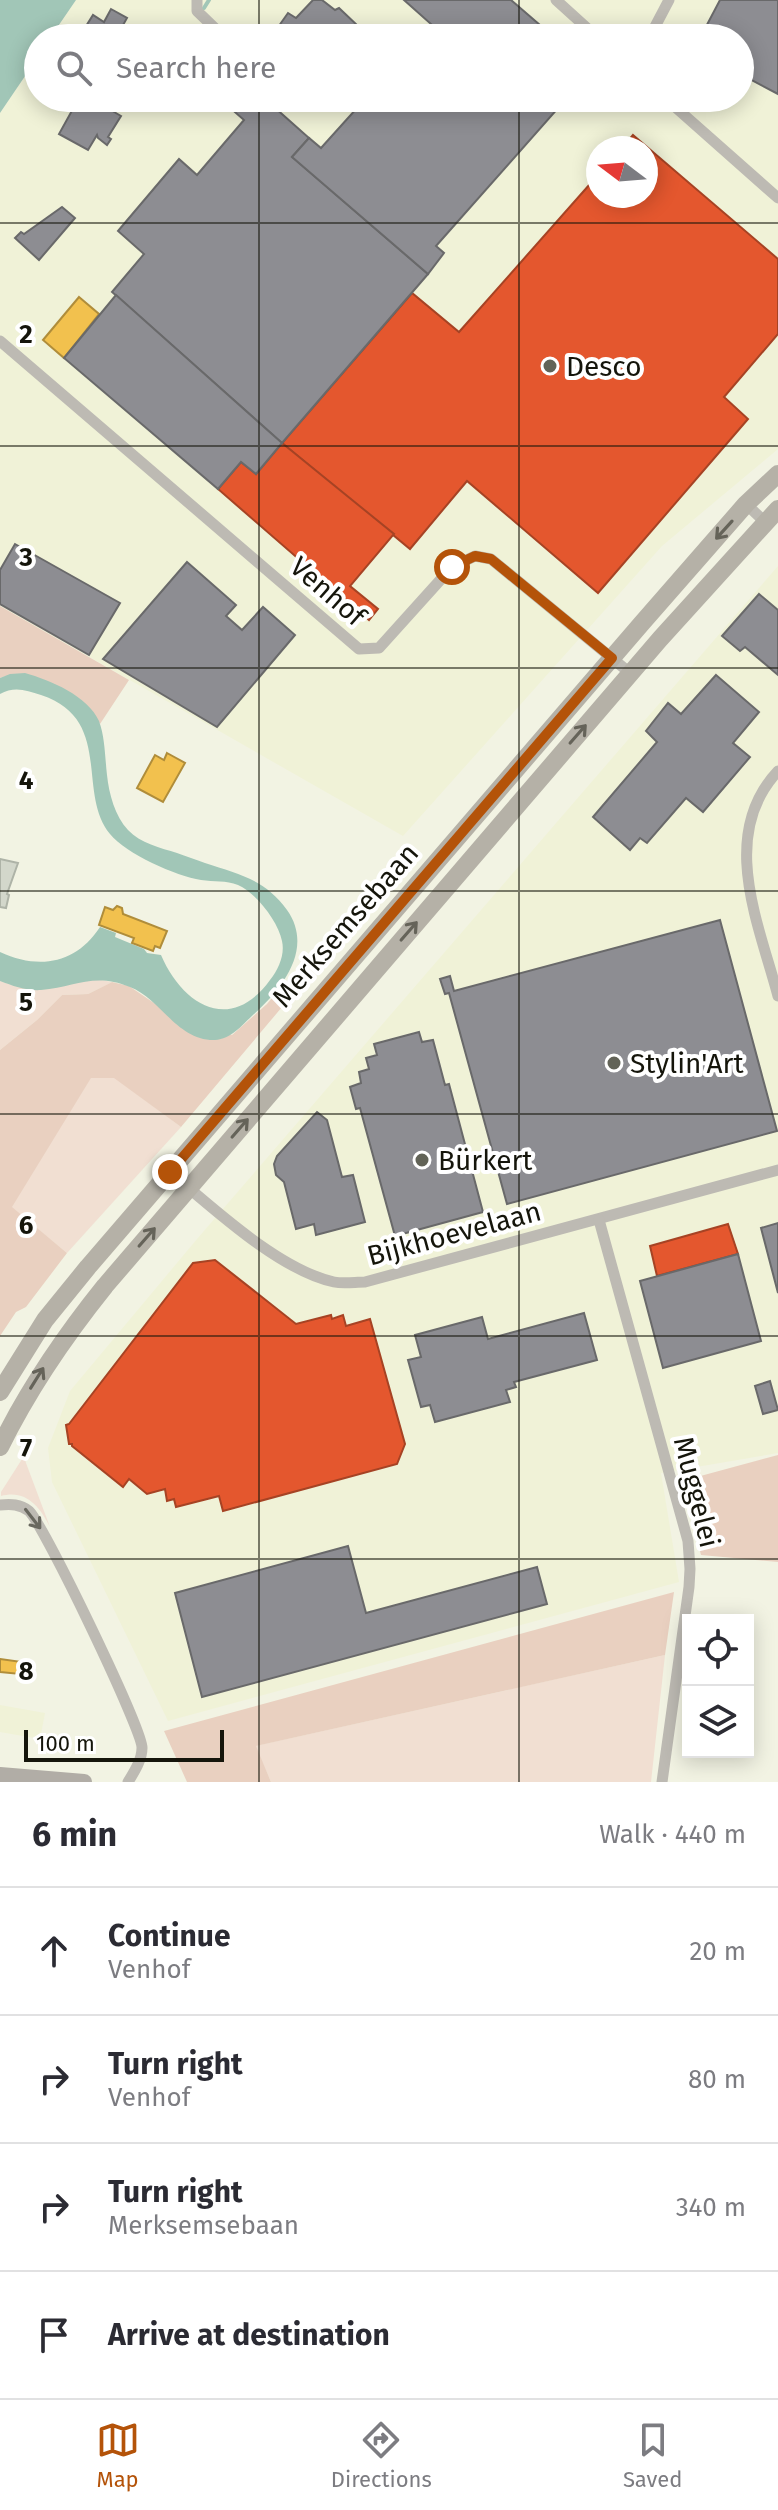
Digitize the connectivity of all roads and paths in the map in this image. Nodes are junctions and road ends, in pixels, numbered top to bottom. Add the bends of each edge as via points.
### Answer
1 (197, 0) edge
2 (556, 0) edge
3 (669, 0) edge
4 (210, 24) edge
5 (583, 24) edge
6 (656, 24) edge
7 (681, 112) edge
8 (778, 198) edge
9 (0, 341) edge
10 (778, 474) edge
11 (746, 504) junction
12 (771, 515) edge
13 (612, 658) junction
14 (630, 673) junction
15 (778, 771) edge
16 (778, 996) edge
17 (778, 1170) edge
18 (170, 1172) junction
19 (189, 1188) junction
20 (599, 1220) junction
21 (2, 1385) edge
22 (0, 1447) edge
23 (0, 1505) edge
24 (0, 1775) edge
25 (84, 1782) edge
26 (128, 1782) edge
27 (662, 1782) edge

1 - 4 street via 197,11
2 - 5 street
3 - 6 street
7 - 8 street
9 - 13 street, Venhof via 359,649 379,648 452,567 475,556 491,559
10 - 11 main road, Merksemsebaan
11 - 12 street, Merksemsebaan
11 -> 13 main road, Merksemsebaan
12 - 14 main road, Merksemsebaan
13 - 14 street, Venhof
13 - 18 main road, Merksemsebaan
19 -> 14 main road, Merksemsebaan
15 - 16 street via 757,801 745,856
17 - 20 street, Bijkhoevelaan
18 - 19 street, Bijkhoevelaan
18 - 21 main road, Merksemsebaan via 63,1297
19 - 20 street, Bijkhoevelaan via 286,1263 337,1283 365,1282
22 -> 19 main road, Merksemsebaan via 32,1385 68,1333
20 - 27 street, Muggelei via 688,1541 687,1606
23 -> 26 street via 27,1509 41,1529 138,1731 143,1746
24 - 25 street

